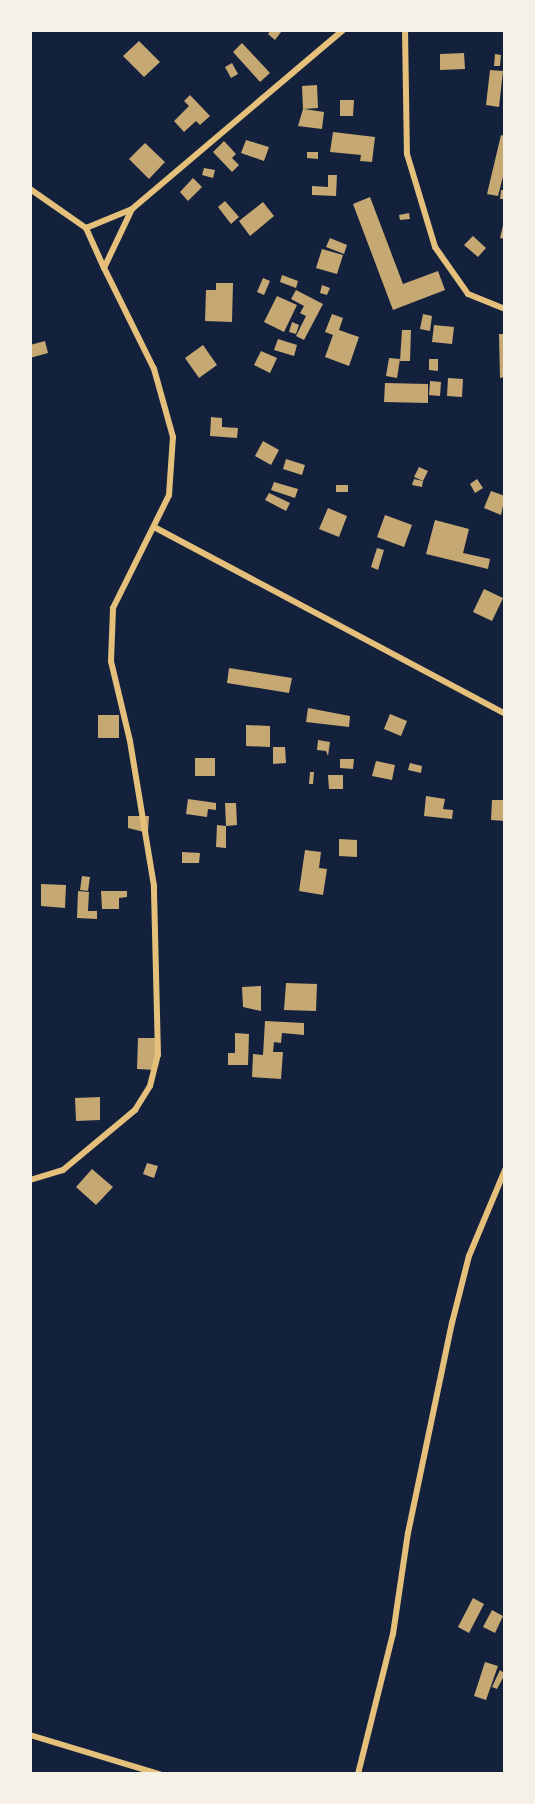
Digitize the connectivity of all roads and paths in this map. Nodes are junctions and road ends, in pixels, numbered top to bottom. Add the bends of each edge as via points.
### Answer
1 (343, 30) edge
2 (405, 30) edge
3 (30, 189) edge
4 (132, 209) junction
5 (86, 228) junction
6 (104, 268) junction
7 (505, 309) edge
8 (154, 526) junction
9 (505, 714) edge
10 (505, 1170) edge
11 (30, 1180) edge
12 (30, 1735) edge
13 (159, 1774) edge
14 (358, 1774) edge

1 - 4 street
2 - 7 street via 407,154 435,247 468,294
3 - 5 street
4 - 5 street
4 - 6 street
5 - 6 street
6 - 8 street via 154,369 173,437 169,495
8 - 9 street
8 - 11 street via 113,608 111,661 130,741 154,886 158,1054 150,1086 135,1110 63,1170
10 - 14 street via 469,1256 452,1323 408,1533 393,1634
12 - 13 street

